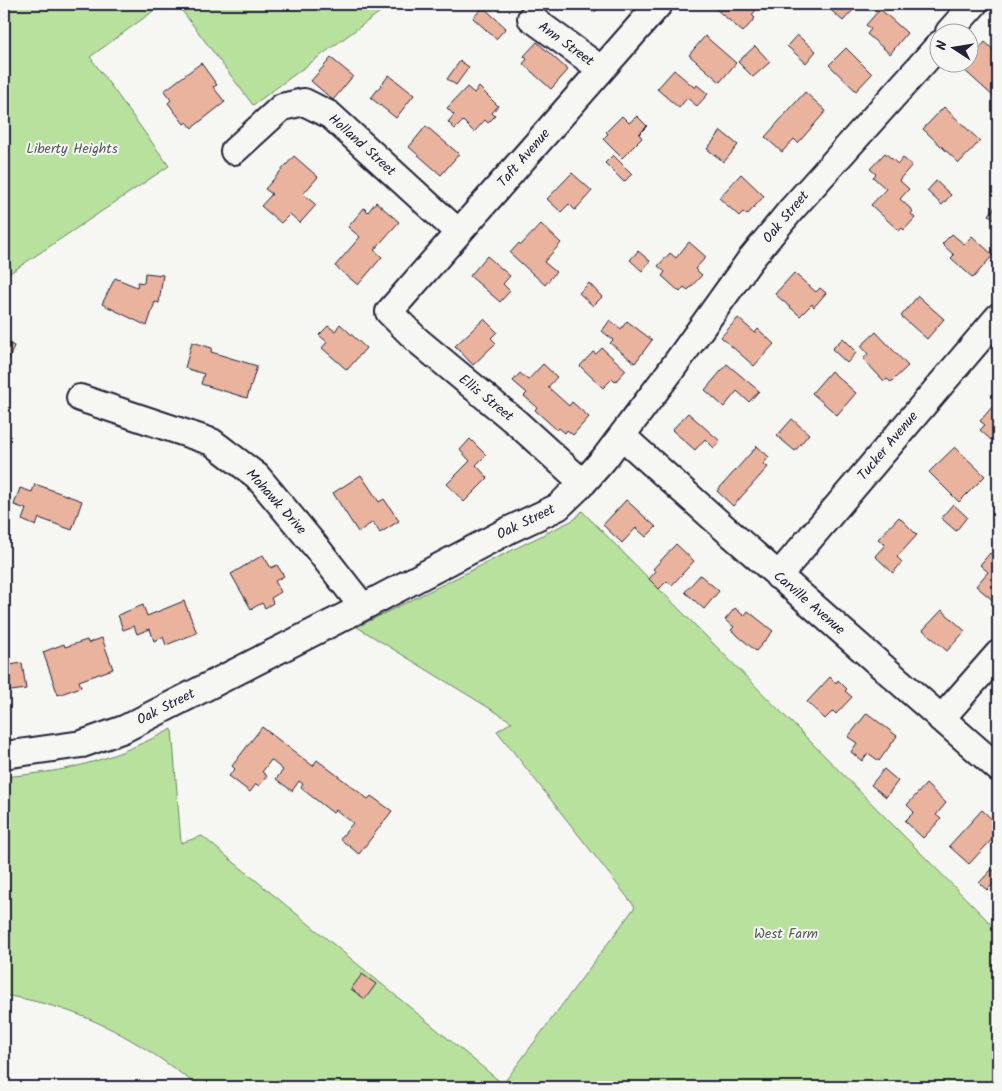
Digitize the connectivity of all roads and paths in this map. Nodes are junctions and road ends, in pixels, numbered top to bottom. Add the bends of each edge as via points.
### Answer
1 (659, 4) edge
2 (974, 4) edge
3 (531, 18) dead end
4 (958, 22) edge
5 (930, 55) edge
6 (601, 69) junction
7 (234, 151) dead end
8 (458, 232) junction
9 (389, 312) joint
10 (998, 317) edge
11 (80, 398) dead end
12 (622, 436) junction
13 (583, 483) junction
14 (778, 576) junction
15 (363, 607) junction
16 (998, 654) edge
17 (941, 719) junction
18 (4, 755) edge
19 (998, 768) edge

1 - 6 street, Taft Avenue
2 - 4 street
3 - 6 street, Ann Street
5 - 12 street, Oak Street via 834,160 750,260
6 - 8 street, Taft Avenue
7 - 8 street, Holland Street via 282,107 304,102 330,115
8 - 9 street, Taft Avenue
9 - 13 street, Ellis Street
10 - 14 street, Tucker Avenue
11 - 15 street, Mohawk Drive via 212,442 257,476
12 - 13 street, Oak Street
12 - 14 street, Carville Avenue
13 - 15 street, Oak Street via 558,507
14 - 17 street, Carville Avenue
15 - 18 street, Oak Street via 124,729 82,744
16 - 17 street
17 - 19 street, Carville Avenue

